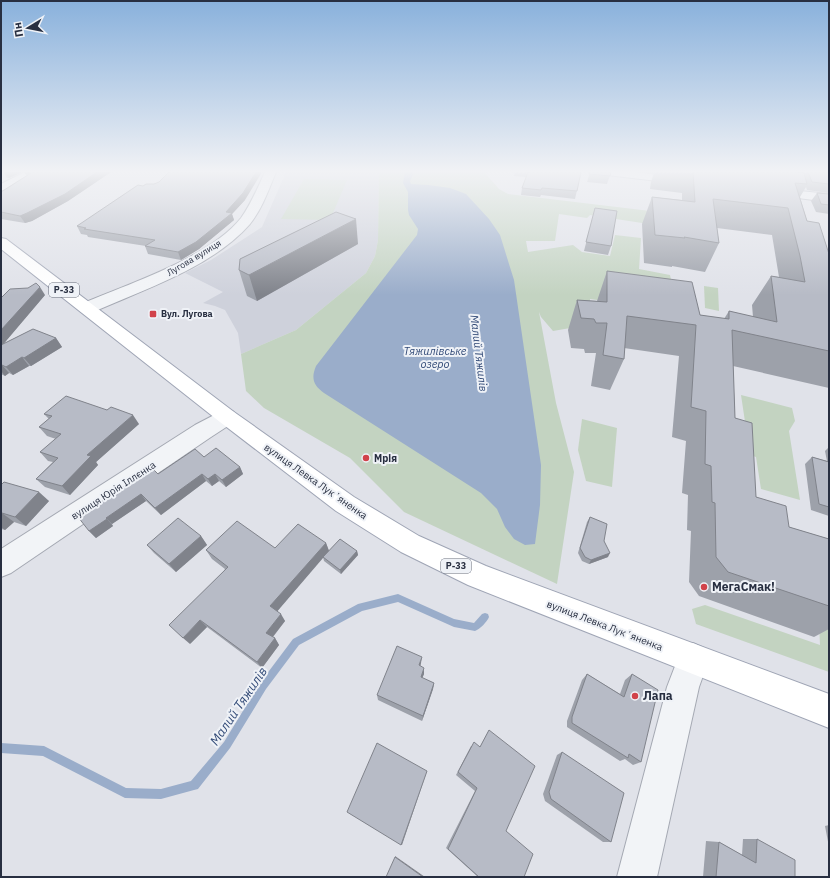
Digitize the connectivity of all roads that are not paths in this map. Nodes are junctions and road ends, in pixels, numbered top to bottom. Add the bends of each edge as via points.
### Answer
1 (250, 213) edge
2 (3, 247) edge
3 (87, 308) junction
4 (227, 417) junction
5 (1, 564) edge
6 (693, 659) junction
7 (829, 711) edge
8 (637, 877) edge

1 - 3 street, Лугова вулиця via 217,247 178,270
2 - 3 main road, вулиця Левка Лукʼяненка / Р-33
3 - 4 main road, вулиця Левка Лукʼяненка / Р-33
4 - 5 street, вулиця Юрія Іллєнка
4 - 6 main road, вулиця Левка Лукʼяненка / Р-33 via 345,504 410,544 478,576
6 - 7 main road, вулиця Левка Лукʼяненка / Р-33
6 - 8 street via 683,687

